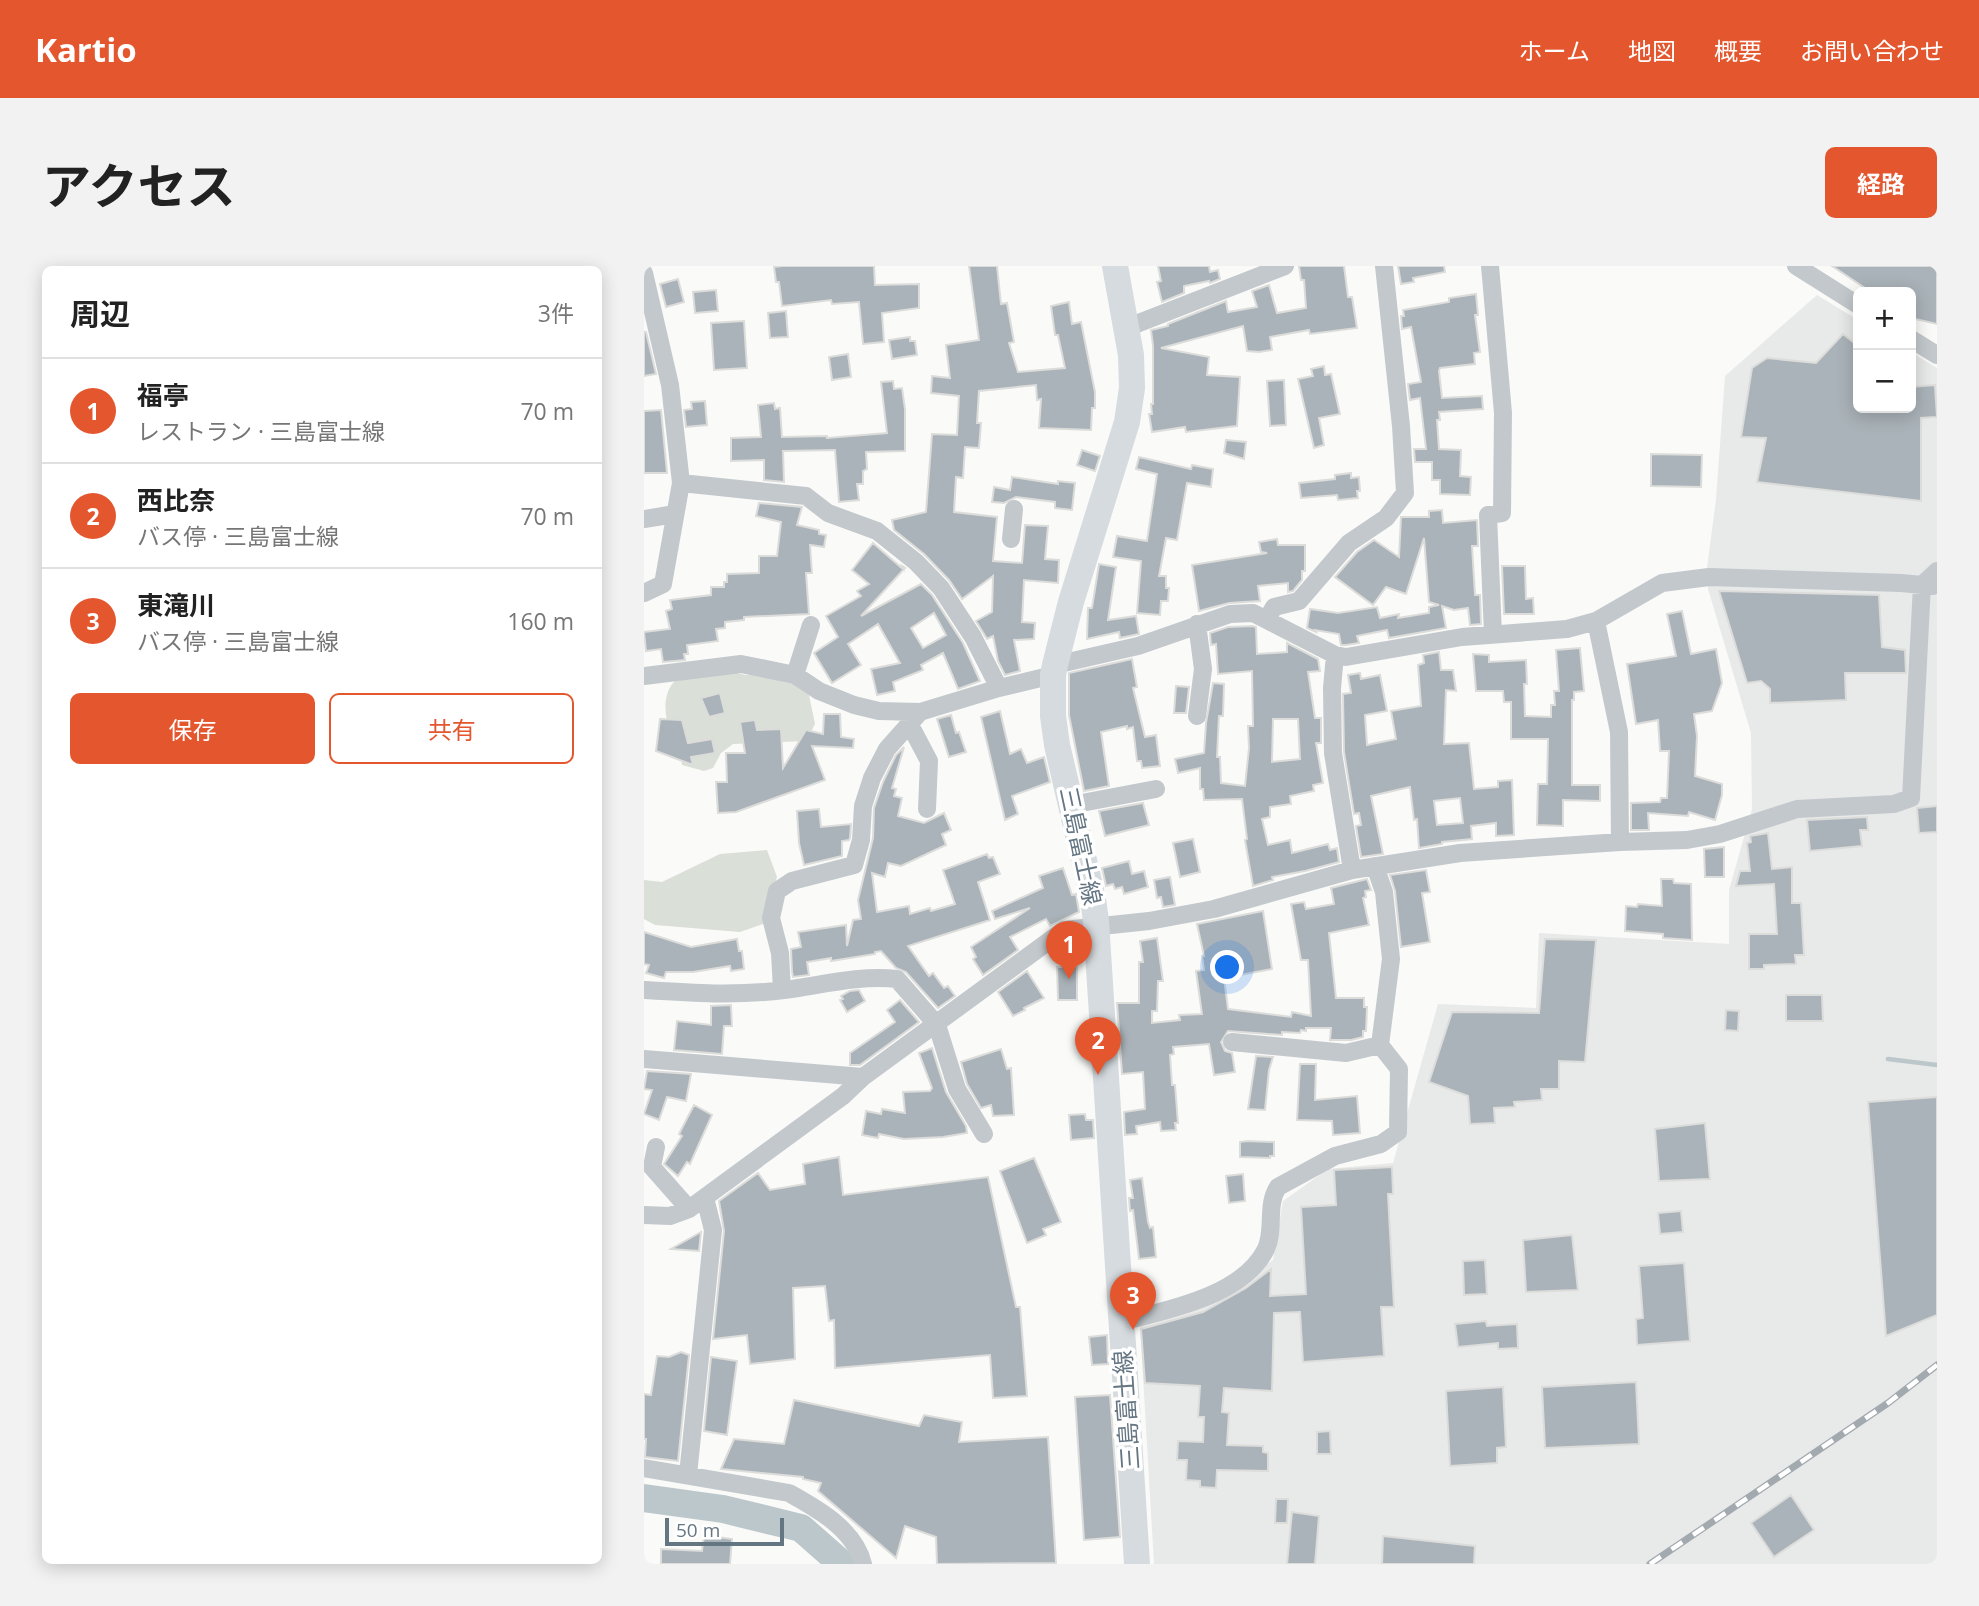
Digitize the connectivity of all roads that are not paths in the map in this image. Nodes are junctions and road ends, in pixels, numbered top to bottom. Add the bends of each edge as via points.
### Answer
1 (1115, 266) edge
2 (1285, 266) edge
3 (1384, 266) edge
4 (1490, 266) edge
5 (1796, 266) edge
6 (644, 273) edge
7 (1853, 302) edge
8 (1126, 328) junction
9 (1916, 342) edge
10 (1937, 355) edge
11 (681, 483) junction
12 (1014, 509) dead end
13 (675, 514) junction
14 (644, 519) edge
15 (1011, 539) dead end
16 (1937, 571) edge
17 (1929, 586) edge
18 (644, 593) edge
19 (1266, 619) junction
20 (1596, 621) junction
21 (1197, 624) junction
22 (811, 625) dead end
23 (1493, 635) junction
24 (1335, 655) junction
25 (1054, 670) junction
26 (795, 675) junction
27 (644, 676) edge
28 (999, 688) junction
29 (1197, 716) dead end
30 (914, 718) junction
31 (1156, 789) dead end
32 (1071, 805) junction
33 (928, 808) dead end
34 (1620, 842) junction
35 (1375, 866) junction
36 (1352, 870) junction
37 (1096, 926) junction
38 (644, 990) edge
39 (782, 990) junction
40 (937, 1025) junction
41 (1232, 1042) dead end
42 (1380, 1045) junction
43 (644, 1059) edge
44 (863, 1077) junction
45 (984, 1134) dead end
46 (656, 1147) dead end
47 (650, 1172) edge
48 (705, 1198) junction
49 (689, 1209) junction
50 (644, 1215) edge
51 (1121, 1322) junction
52 (644, 1468) edge
53 (688, 1475) junction
54 (863, 1564) edge
55 (1137, 1564) edge

1 - 8 main road, 三島富士線
2 - 8 street
3 - 19 street via 1405,493 1386,518 1349,543 1299,601 1274,607
4 - 23 street via 1503,413 1502,513 1488,515
5 - 7 street
6 - 11 street via 670,385
8 - 25 main road, 三島富士線 via 1132,388 1127,422
9 - 10 street
11 - 13 street
11 - 28 street via 806,496 828,513 877,530 941,588
12 - 15 street
13 - 14 street
13 - 18 street via 663,584
16 - 17 street
17 - 20 street via 1709,577 1662,583
17 - 34 street via 1910,799 1894,804 1797,809 1687,840
19 - 21 street via 1253,613 1230,614
19 - 24 street
20 - 23 street via 1567,629
20 - 34 street via 1619,733
21 - 25 street
21 - 29 street via 1203,669
22 - 26 street
23 - 24 street
24 - 36 street via 1333,753
25 - 28 street
25 - 32 main road, 三島富士線 via 1053,716
26 - 27 street via 741,664
26 - 30 street via 854,705
28 - 30 street
30 - 33 street via 929,761
30 - 39 street via 887,749 872,778 853,865 792,881 777,891 771,918 780,953
31 - 32 street
32 - 37 main road, 三島富士線
34 - 35 street via 1460,853
35 - 36 street
35 - 42 street via 1384,892 1391,959
36 - 37 street via 1214,909
37 - 40 street via 1064,930
37 - 51 main road, 三島富士線
38 - 39 street via 710,995
39 - 40 street via 873,976 897,979
40 - 44 street
40 - 45 street via 957,1089
41 - 42 street via 1346,1053
42 - 51 street via 1399,1069 1398,1132 1381,1144 1335,1156 1278,1187 1267,1247 1253,1270 1200,1301
43 - 44 street
44 - 48 street
46 - 47 street
47 - 49 street
48 - 49 street
48 - 53 street via 713,1230
49 - 50 street via 670,1216
51 - 55 main road, 三島富士線
52 - 53 street
53 - 54 street via 789,1493 846,1532

